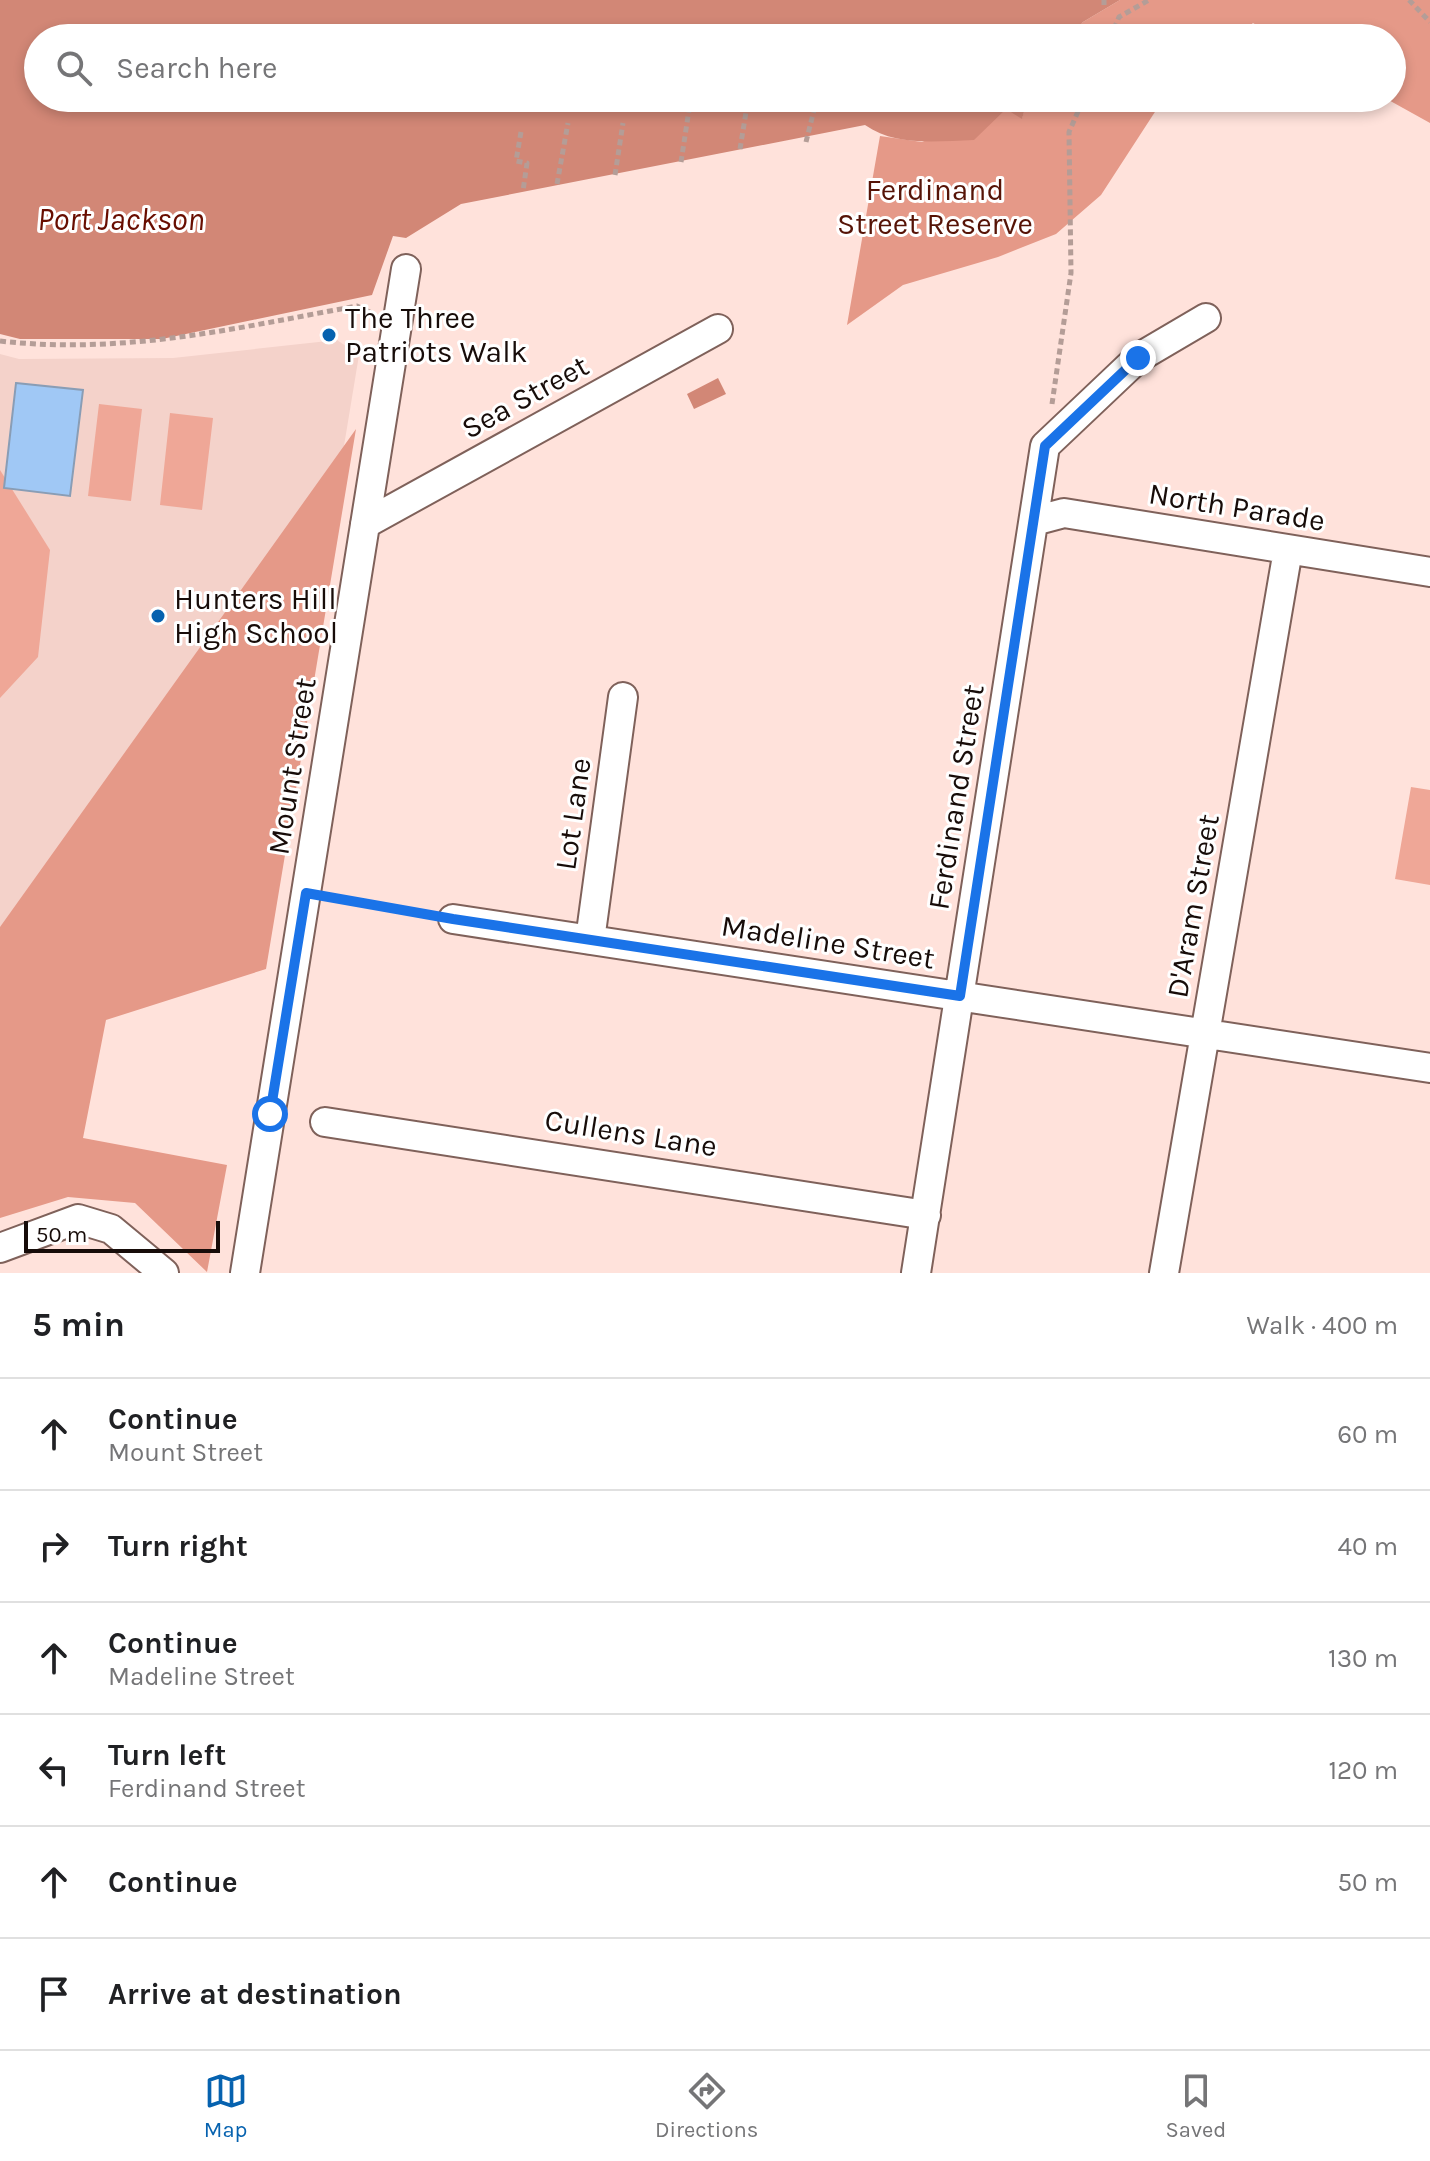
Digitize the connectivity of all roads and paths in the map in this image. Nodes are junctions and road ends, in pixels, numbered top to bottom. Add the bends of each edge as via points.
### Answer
1 (1149, 0) edge
2 (1409, 0) edge
3 (1430, 22) edge
4 (1116, 24) edge
5 (689, 112) edge
6 (746, 112) edge
7 (814, 112) edge
8 (1078, 112) edge
9 (568, 123) dead end
10 (623, 123) dead end
11 (521, 132) dead end
12 (806, 142) dead end
13 (740, 149) dead end
14 (681, 162) dead end
15 (615, 175) dead end
16 (557, 184) dead end
17 (523, 191) dead end
18 (406, 269) dead end
19 (1206, 318) dead end
20 (398, 323) junction
21 (718, 329) dead end
22 (0, 341) edge
23 (1051, 409) dead end
24 (1034, 521) junction
25 (365, 524) junction
26 (1288, 550) junction
27 (1430, 572) edge
28 (623, 697) dead end
29 (306, 893) junction
30 (453, 919) joint
31 (590, 940) junction
32 (960, 996) junction
33 (1205, 1034) junction
34 (1430, 1068) edge
35 (325, 1122) dead end
36 (926, 1215) junction
37 (0, 1248) edge
38 (164, 1273) edge
39 (245, 1273) edge
40 (916, 1273) edge
41 (1164, 1273) edge

1 - 4 path
2 - 3 path
5 - 14 path
6 - 13 path
7 - 12 path
8 - 23 path via 1069,132 1071,273
9 - 16 path
10 - 15 path
11 - 17 path via 516,161 527,163
18 - 20 street, Mount Street
19 - 24 street, Ferdinand Street via 1138,358 1045,446
20 - 22 path via 357,306 163,342 65,346
20 - 25 street, Mount Street
21 - 25 street, Sea Street
24 - 26 street, North Parade via 1064,513
24 - 32 street, Ferdinand Street
25 - 29 street, Mount Street
26 - 27 street, North Parade
26 - 33 street, D'Aram Street
28 - 31 street, Lot Lane
29 - 30 path
29 - 39 street, Mount Street
30 - 31 street, Madeline Street
31 - 32 street, Madeline Street
32 - 33 street, Madeline Street
32 - 36 street, Ferdinand Street
33 - 34 street, Madeline Street
33 - 41 street, D'Aram Street
35 - 36 street, Cullens Lane
36 - 40 street, Ferdinand Street
37 - 38 street via 78,1219 111,1229

